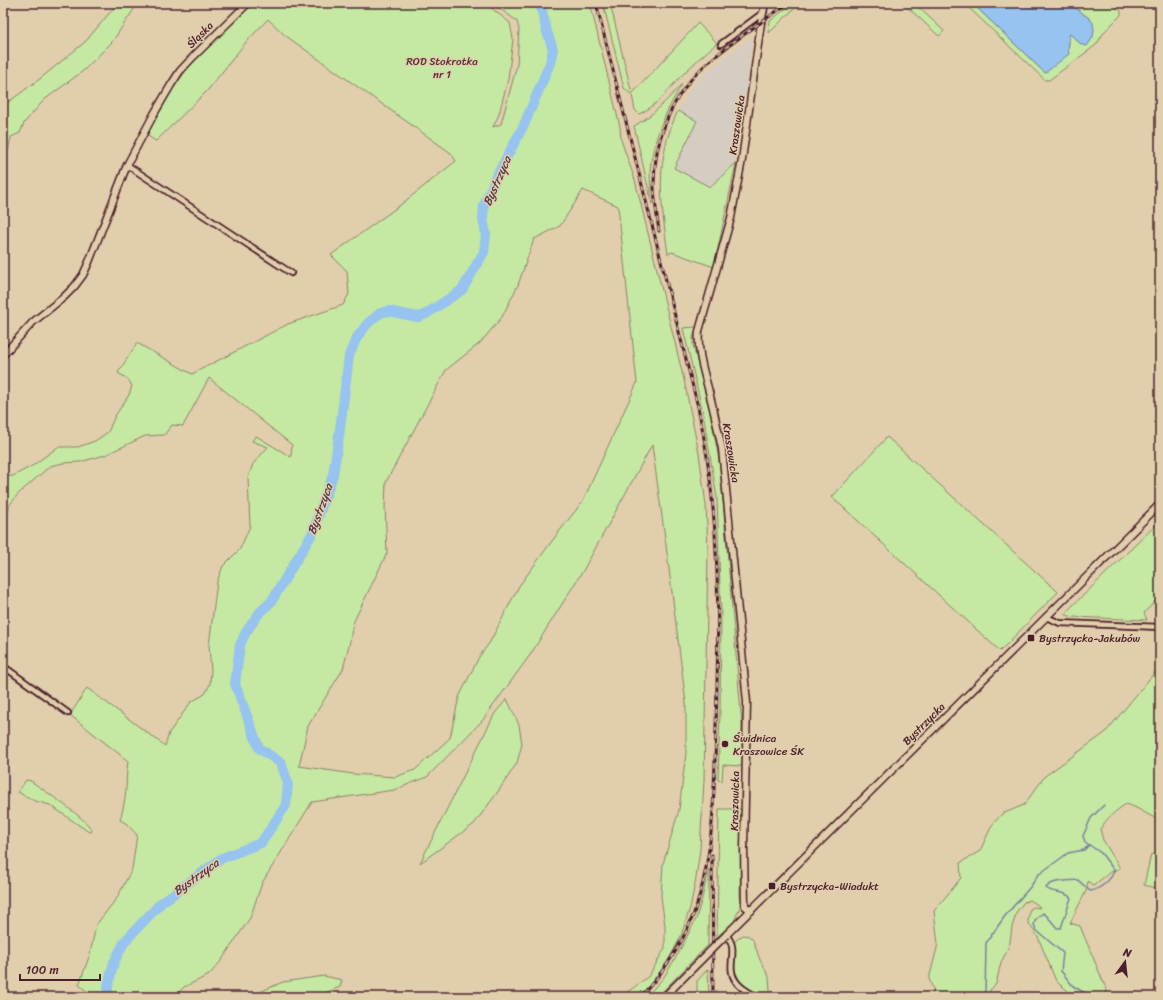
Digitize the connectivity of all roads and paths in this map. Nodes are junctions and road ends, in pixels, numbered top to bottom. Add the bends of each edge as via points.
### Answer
1 (248, 3) edge
2 (765, 3) edge
3 (764, 12) junction
4 (721, 44) dead end
5 (127, 165) junction
6 (291, 273) dead end
7 (3, 355) edge
8 (1160, 504) edge
9 (1046, 617) junction
10 (1160, 627) edge
11 (3, 666) edge
12 (68, 714) dead end
13 (751, 911) junction
14 (726, 935) junction
15 (664, 997) edge
16 (758, 997) edge

1 - 5 street, Śląska via 180,71
2 - 3 street, Kraszowicka
3 - 4 street
3 - 13 street, Kraszowicka via 731,218 698,341 722,449 747,702 745,906
5 - 6 street
5 - 7 street, Śląska via 83,275 74,287 33,322
8 - 9 street, Bystrzycka
9 - 10 street via 1060,623
9 - 13 street, Bystrzycka
11 - 12 street
13 - 14 street, Bystrzycka
14 - 15 street, Bystrzycka, bridge
14 - 16 street via 732,946 731,972 734,980

